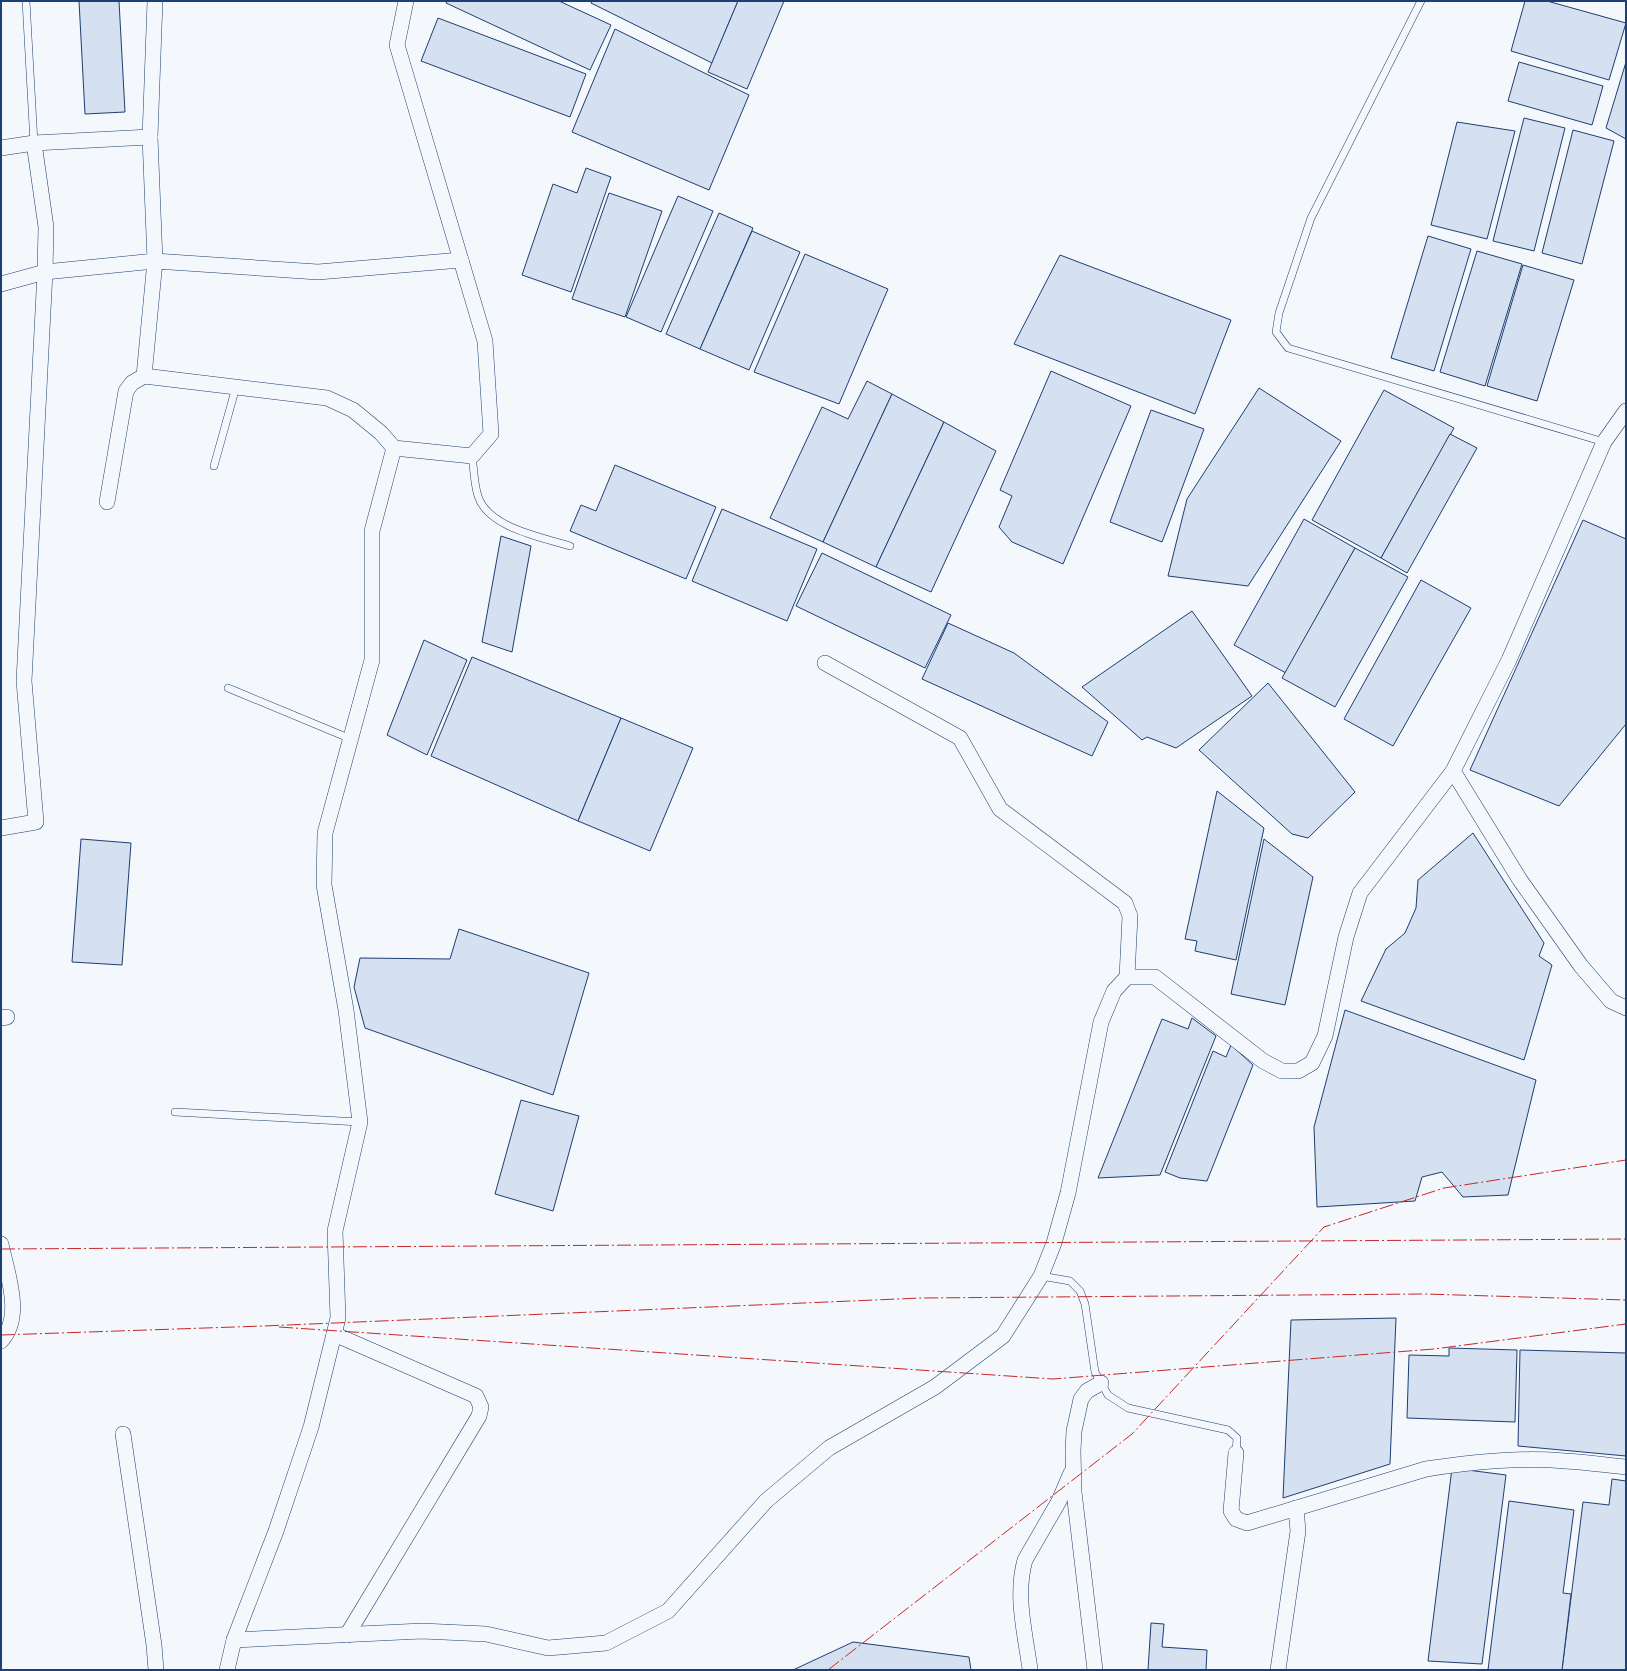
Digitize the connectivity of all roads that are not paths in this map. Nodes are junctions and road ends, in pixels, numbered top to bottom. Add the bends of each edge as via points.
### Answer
1 (26, 1) edge
2 (155, 1) edge
3 (406, 1) edge
4 (1421, 1) edge
5 (150, 137) junction
6 (34, 143) junction
7 (1, 148) edge
8 (461, 260) junction
9 (155, 261) junction
10 (45, 272) junction
11 (1, 284) edge
12 (144, 376) junction
13 (236, 387) junction
14 (1626, 411) edge
15 (1604, 442) junction
16 (394, 448) junction
17 (472, 456) junction
18 (214, 466) dead end
19 (107, 502) dead end
20 (570, 546) dead end
21 (825, 663) dead end
22 (228, 688) dead end
23 (351, 739) junction
24 (1453, 771) junction
25 (1, 828) edge
26 (1128, 977) junction
27 (1626, 1008) edge
28 (175, 1112) dead end
29 (360, 1122) junction
30 (1, 1244) edge
31 (1042, 1276) junction
32 (334, 1334) junction
33 (1, 1341) edge
34 (1101, 1383) junction
35 (123, 1434) dead end
36 (1236, 1453) joint
37 (1626, 1468) edge
38 (1072, 1470) junction
39 (1296, 1508) junction
40 (346, 1635) junction
41 (234, 1640) junction
42 (1030, 1669) edge
43 (156, 1670) edge
44 (227, 1670) edge
45 (1095, 1670) edge
46 (1278, 1670) edge

1 - 6 lane
2 - 5 street
3 - 8 street via 397,45
4 - 15 lane via 1311,218 1276,332 1288,348
5 - 6 street
5 - 9 street
6 - 7 street
6 - 10 street via 46,227
8 - 9 street via 318,272
8 - 17 street via 485,340 491,434
9 - 10 street
9 - 12 street
10 - 11 street
10 - 25 street via 24,682 36,822
12 - 13 street
12 - 19 street via 132,383 126,391
13 - 16 street via 327,398 352,410 381,433
13 - 18 lane
14 - 15 street
15 - 24 street via 1509,660
16 - 17 street
16 - 23 street via 372,531 372,660
17 - 20 lane via 478,496 493,518 507,526
21 - 26 street via 960,738 1000,809 1125,902 1130,916
22 - 23 lane
23 - 29 street via 325,833 324,885 346,1010
24 - 26 street via 1360,893 1346,937 1325,1036 1312,1063 1298,1071 1282,1071 1263,1061 1155,977
24 - 27 street via 1520,880 1581,966 1611,1001
26 - 31 street via 1114,991 1101,1022 1068,1193
28 - 29 lane
29 - 32 street via 335,1231 338,1318
30 - 33 street via 14,1302 10,1325
31 - 34 lane via 1070,1281 1080,1291 1085,1304 1095,1372
31 - 40 street via 1003,1336 935,1387 829,1448 766,1501 668,1611 606,1643 548,1648 486,1634 422,1631
32 - 40 street via 476,1396 481,1407 479,1416
32 - 41 street via 311,1427 276,1531
34 - 36 lane via 1108,1395 1128,1408 1228,1430 1237,1438
34 - 38 street via 1087,1391 1082,1399 1074,1431
35 - 43 street
36 - 39 street via 1230,1504 1236,1519 1247,1523
37 - 39 street via 1534,1460 1452,1465 1426,1469
38 - 42 street via 1059,1501 1022,1569 1020,1597
38 - 45 street
39 - 46 street via 1298,1531
40 - 41 street
41 - 44 street

